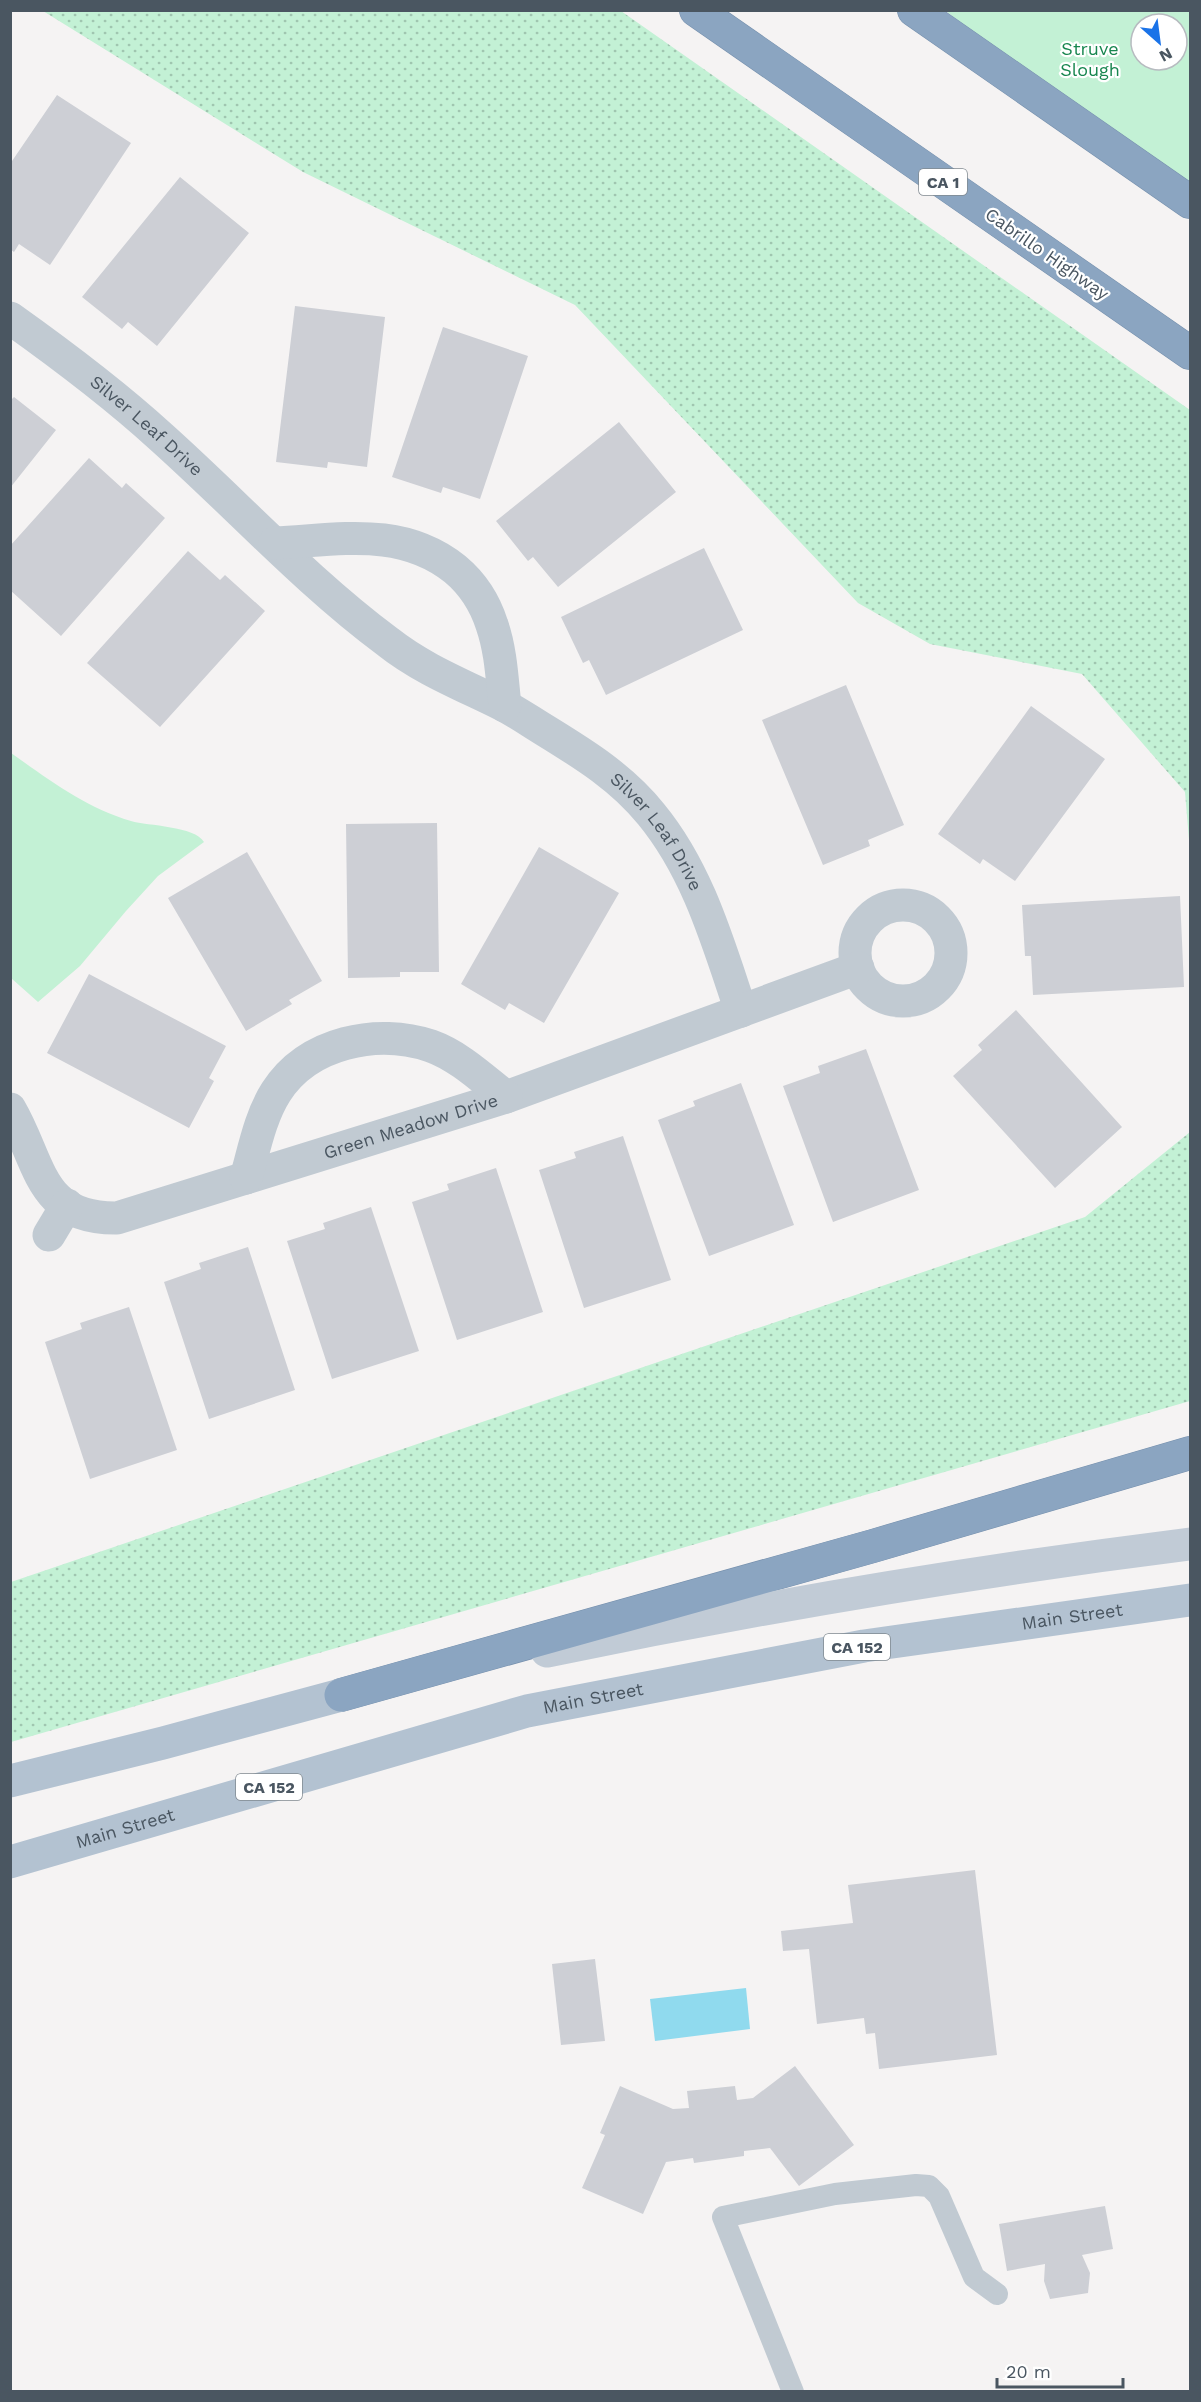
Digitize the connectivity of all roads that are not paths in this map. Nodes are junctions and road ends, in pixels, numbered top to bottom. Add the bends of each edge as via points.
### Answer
1 (696, 10) edge
2 (914, 10) edge
3 (1191, 202) edge
4 (10, 318) edge
5 (1191, 353) edge
6 (275, 543) junction
7 (505, 706) junction
8 (858, 968) dead end
9 (741, 1011) junction
10 (506, 1097) junction
11 (10, 1109) edge
12 (246, 1178) junction
13 (67, 1205) junction
14 (49, 1235) dead end
15 (1191, 1453) edge
16 (1191, 1544) edge
17 (1191, 1600) edge
18 (341, 1695) junction
19 (10, 1781) edge
20 (10, 1862) edge
21 (997, 2294) dead end
22 (793, 2391) edge

1 - 5 highway, Cabrillo Highway / CA 1
2 - 3 highway
4 - 6 street, Silver Leaf Drive via 111,394
6 - 7 street, Silver Leaf Drive via 388,643 416,662
6 - 7 street via 394,540 441,558 474,588 484,604 499,650
7 - 9 street, Silver Leaf Drive via 594,760 651,815 693,880
8 - 9 street, Green Meadow Drive
9 - 10 street, Green Meadow Drive
10 - 12 street, Green Meadow Drive
10 - 12 street via 457,1059 431,1047 375,1038 345,1043 295,1071 276,1092 263,1119
11 - 13 street, Green Meadow Drive via 48,1190
12 - 13 street, Green Meadow Drive via 117,1218 97,1218
13 - 14 street
15 - 18 highway
16 - 18 street via 1012,1568 808,1602
17 - 20 main road, Main Street / CA 152 via 864,1646 527,1711
18 - 19 main road
21 - 22 lane via 974,2277 939,2196 929,2186 835,2194 723,2217

